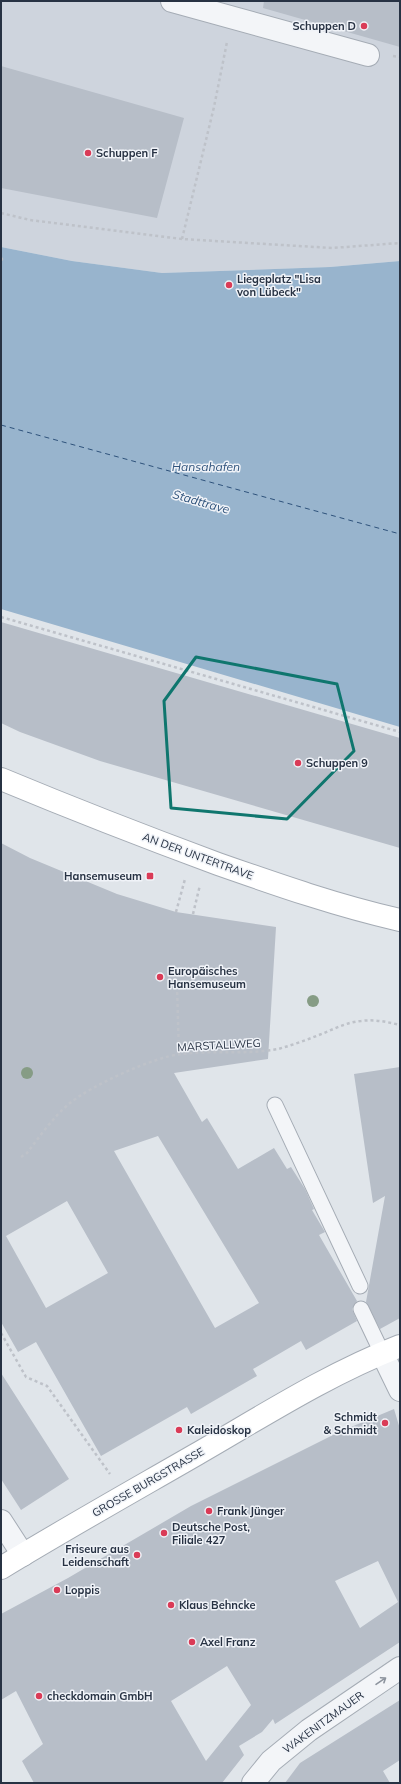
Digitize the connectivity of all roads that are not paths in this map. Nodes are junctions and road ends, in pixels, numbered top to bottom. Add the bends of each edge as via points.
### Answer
1 (172, 1) edge
2 (368, 55) dead end
3 (1, 780) edge
4 (395, 922) edge
5 (275, 1105) dead end
6 (360, 1286) dead end
7 (361, 1309) dead end
8 (400, 1329) edge
9 (391, 1350) edge
10 (400, 1390) edge
11 (1, 1521) edge
12 (23, 1555) junction
13 (1, 1568) edge
14 (400, 1668) edge
15 (253, 1783) edge

1 - 2 street
3 - 4 street, AN DER UNTERTRAVE via 191,854 297,892
5 - 6 lane
7 - 9 lane
8 - 9 street, GROSSE BURGSTRASSE
9 - 10 street
9 - 12 street, GROSSE BURGSTRASSE via 296,1396
11 - 12 street
12 - 13 street, GROSSE BURGSTRASSE
15 -> 14 street, WAKENITZMAUER via 271,1761 309,1730

